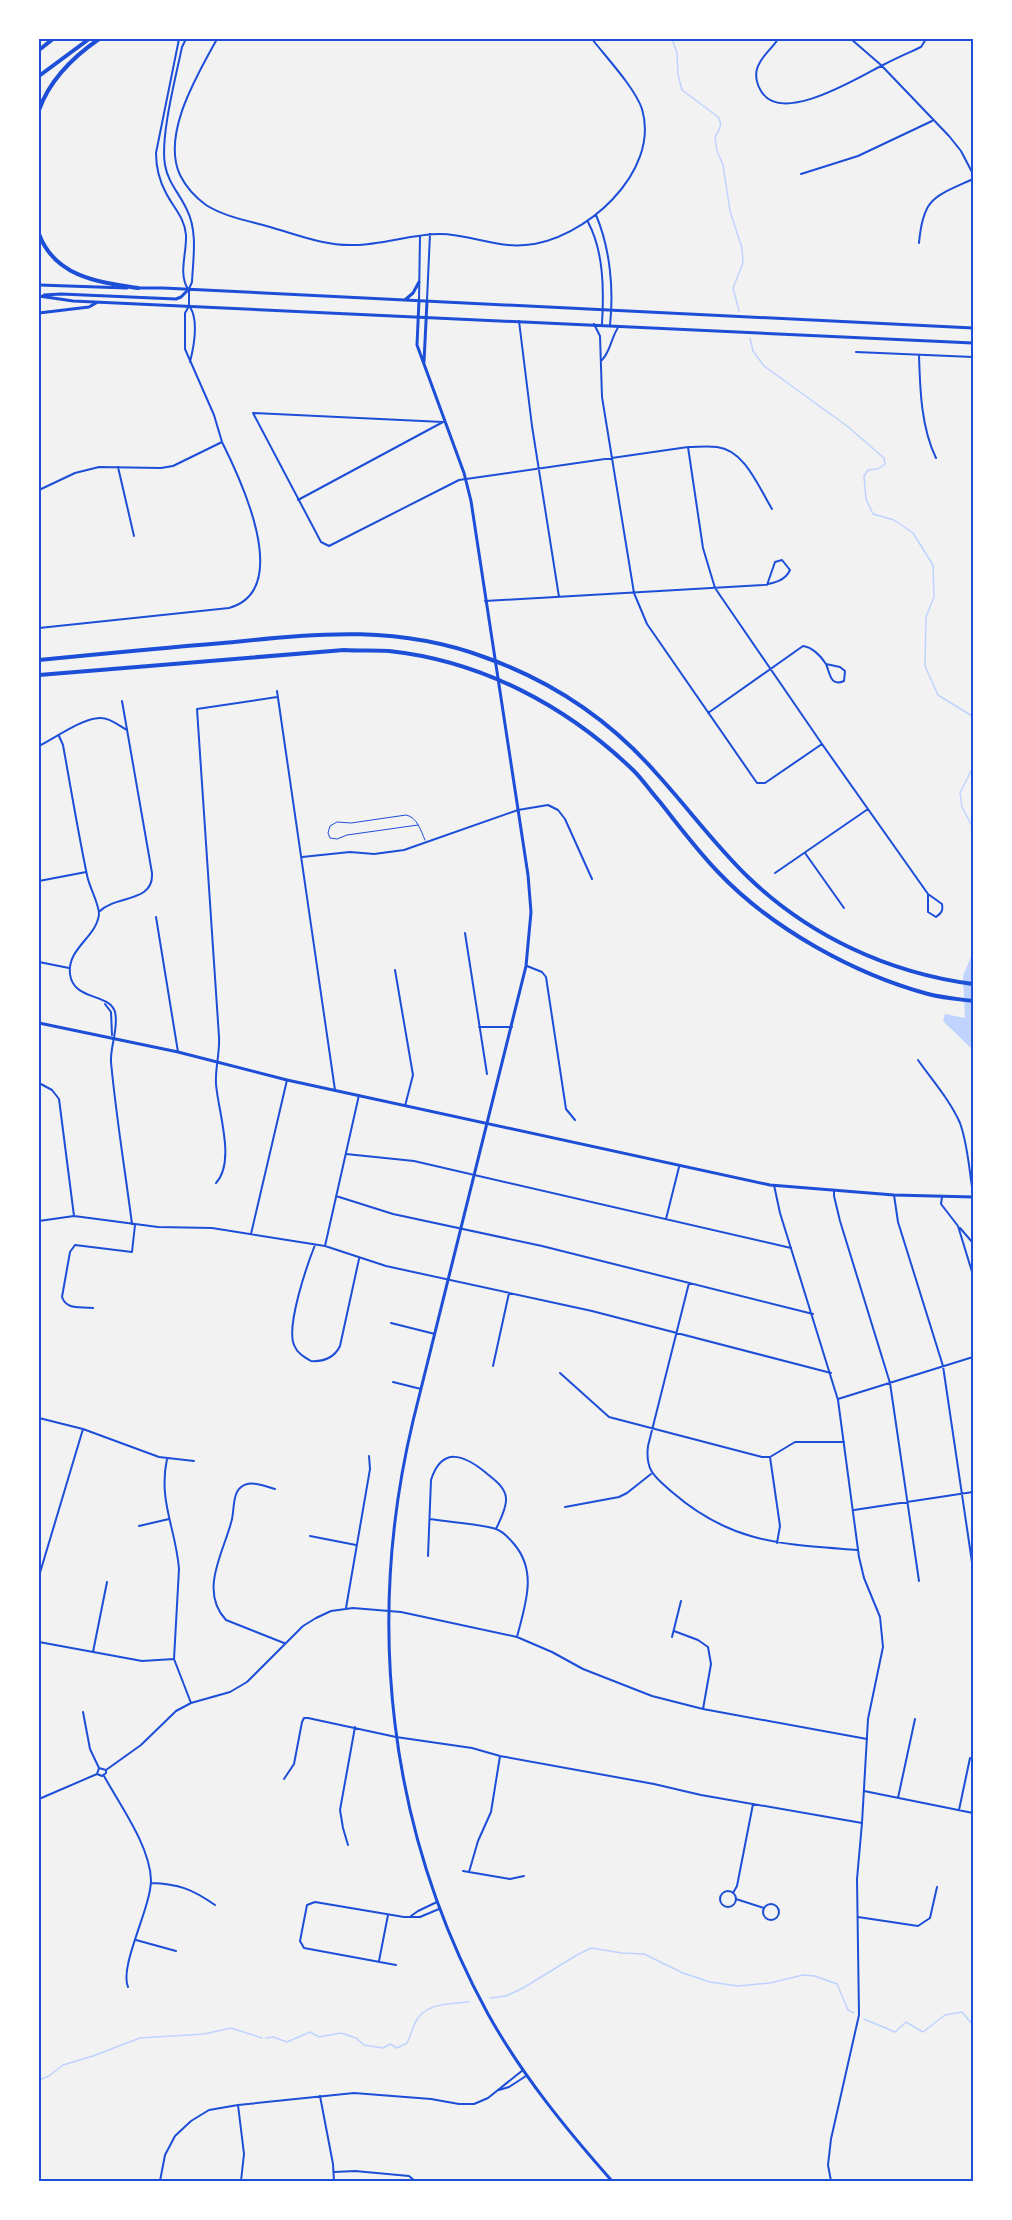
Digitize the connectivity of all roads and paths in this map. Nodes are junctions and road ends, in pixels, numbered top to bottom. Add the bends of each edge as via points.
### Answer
1 (53, 39) edge
2 (88, 39) edge
3 (99, 39) edge
4 (179, 39) edge
5 (186, 39) edge
6 (210, 39) edge
7 (592, 39) edge
8 (778, 39) edge
9 (851, 39) edge
10 (926, 39) edge
11 (217, 40) edge
12 (39, 50) edge
13 (881, 65) junction
14 (39, 76) edge
15 (39, 110) edge
16 (932, 121) junction
17 (801, 174) dead end
18 (973, 174) edge
19 (973, 179) edge
20 (596, 214) junction
21 (588, 221) junction
22 (39, 234) edge
23 (430, 234) junction
24 (420, 236) junction
25 (919, 243) dead end
26 (419, 282) junction
27 (39, 285) edge
28 (138, 288) junction
29 (189, 289) junction
30 (39, 296) edge
31 (405, 300) junction
32 (418, 300) junction
33 (427, 301) junction
34 (97, 302) junction
35 (189, 306) junction
36 (603, 309) junction
37 (612, 310) junction
38 (39, 313) edge
39 (418, 316) junction
40 (426, 317) junction
41 (519, 321) junction
42 (594, 324) junction
43 (602, 324) junction
44 (610, 325) junction
45 (619, 325) junction
46 (973, 328) edge
47 (973, 342) edge
48 (856, 352) dead end
49 (919, 355) junction
50 (973, 357) edge
51 (602, 360) junction
52 (190, 362) junction
53 (424, 367) junction
54 (973, 387) edge
55 (443, 422) junction
56 (222, 442) junction
57 (688, 447) junction
58 (611, 458) junction
59 (936, 459) dead end
60 (118, 467) junction
61 (538, 469) junction
62 (466, 480) junction
63 (39, 490) edge
64 (298, 500) junction
65 (772, 509) dead end
66 (134, 536) dead end
67 (767, 585) junction
68 (715, 588) junction
69 (634, 593) junction
70 (559, 598) junction
71 (485, 601) junction
72 (39, 628) edge
73 (39, 660) edge
74 (826, 664) junction
75 (771, 669) junction
76 (39, 675) edge
77 (277, 691) dead end
78 (277, 697) junction
79 (122, 701) dead end
80 (708, 713) junction
81 (127, 730) junction
82 (59, 736) junction
83 (822, 744) junction
84 (39, 746) edge
85 (868, 809) junction
86 (518, 810) junction
87 (418, 825) junction
88 (426, 843) junction
89 (805, 853) junction
90 (302, 857) junction
91 (86, 872) junction
92 (775, 873) dead end
93 (592, 879) dead end
94 (39, 881) edge
95 (928, 894) junction
96 (844, 908) dead end
97 (99, 913) junction
98 (156, 917) dead end
99 (465, 933) dead end
100 (39, 962) edge
101 (526, 966) junction
102 (69, 968) junction
103 (395, 970) dead end
104 (973, 984) edge
105 (973, 1001) edge
106 (39, 1023) edge
107 (512, 1026) junction
108 (479, 1028) junction
109 (112, 1038) junction
110 (178, 1052) junction
111 (918, 1060) dead end
112 (217, 1064) junction
113 (487, 1074) dead end
114 (287, 1080) junction
115 (39, 1083) edge
116 (335, 1089) junction
117 (359, 1095) junction
118 (405, 1106) junction
119 (575, 1120) dead end
120 (486, 1124) junction
121 (346, 1154) junction
122 (679, 1167) junction
123 (473, 1176) junction
124 (216, 1183) dead end
125 (774, 1185) junction
126 (834, 1190) junction
127 (894, 1195) junction
128 (973, 1195) edge
129 (336, 1196) junction
130 (942, 1197) junction
131 (74, 1216) junction
132 (666, 1219) junction
133 (39, 1221) edge
134 (133, 1224) junction
135 (958, 1226) junction
136 (461, 1228) junction
137 (251, 1234) junction
138 (973, 1243) edge
139 (315, 1245) junction
140 (325, 1246) junction
141 (791, 1248) junction
142 (360, 1258) junction
143 (973, 1275) edge
144 (449, 1280) junction
145 (689, 1283) junction
146 (508, 1293) junction
147 (93, 1308) dead end
148 (813, 1314) junction
149 (391, 1323) dead end
150 (435, 1334) junction
151 (677, 1334) junction
152 (973, 1357) edge
153 (493, 1366) dead end
154 (943, 1366) junction
155 (560, 1373) dead end
156 (831, 1373) junction
157 (393, 1382) dead end
158 (890, 1383) junction
159 (421, 1389) junction
160 (838, 1400) junction
161 (39, 1418) edge
162 (83, 1429) junction
163 (652, 1429) junction
164 (844, 1442) junction
165 (369, 1456) dead end
166 (770, 1457) junction
167 (167, 1459) junction
168 (194, 1461) dead end
169 (651, 1474) junction
170 (275, 1489) dead end
171 (973, 1492) edge
172 (962, 1493) junction
173 (908, 1503) junction
174 (565, 1507) dead end
175 (854, 1510) junction
176 (169, 1519) junction
177 (430, 1519) junction
178 (139, 1526) dead end
179 (496, 1529) junction
180 (310, 1536) dead end
181 (777, 1544) junction
182 (356, 1545) junction
183 (858, 1550) junction
184 (428, 1556) dead end
185 (973, 1569) edge
186 (39, 1576) edge
187 (918, 1581) dead end
188 (107, 1582) dead end
189 (681, 1601) dead end
190 (346, 1608) junction
191 (388, 1610) junction
192 (674, 1631) junction
193 (517, 1637) junction
194 (672, 1637) dead end
195 (39, 1642) edge
196 (285, 1644) junction
197 (93, 1652) junction
198 (174, 1659) junction
199 (191, 1703) junction
200 (703, 1709) junction
201 (83, 1712) dead end
202 (915, 1719) dead end
203 (355, 1727) junction
204 (396, 1737) junction
205 (867, 1739) junction
206 (500, 1756) junction
207 (970, 1758) dead end
208 (99, 1768) junction
209 (106, 1770) junction
210 (97, 1774) junction
211 (104, 1776) junction
212 (284, 1779) dead end
213 (864, 1791) junction
214 (898, 1798) junction
215 (39, 1799) edge
216 (753, 1803) junction
217 (959, 1810) junction
218 (973, 1813) edge
219 (862, 1823) junction
220 (348, 1845) dead end
221 (463, 1870) dead end
222 (470, 1872) junction
223 (524, 1876) dead end
224 (151, 1883) junction
225 (937, 1887) dead end
226 (733, 1893) junction
227 (736, 1899) junction
228 (437, 1902) junction
229 (215, 1905) dead end
230 (764, 1908) junction
231 (439, 1909) junction
232 (388, 1915) junction
233 (411, 1916) junction
234 (858, 1917) junction
235 (136, 1940) junction
236 (176, 1951) dead end
237 (379, 1961) junction
238 (396, 1965) dead end
239 (128, 1987) dead end
240 (523, 2070) junction
241 (526, 2075) junction
242 (499, 2090) junction
243 (321, 2096) junction
244 (238, 2105) junction
245 (334, 2172) junction
246 (160, 2181) edge
247 (241, 2181) edge
248 (334, 2181) edge
249 (416, 2181) edge
250 (612, 2181) edge
251 (831, 2181) edge

1 - 12 highway
2 - 14 highway
3 - 15 highway via 58,75
4 - 29 street via 156,166 184,225 183,282
5 - 29 street via 164,152 169,180 192,221
6 - 11 street
7 - 20 street via 636,97 644,131 633,170 619,192
8 - 13 street via 757,68 759,87 770,100 788,104 808,100
9 - 13 street
10 - 13 street via 921,47
11 - 24 street via 183,107 176,140 179,173 198,198 225,214 326,243 357,245
13 - 16 street
16 - 17 street via 858,156
16 - 18 street via 962,151
19 - 25 street via 944,192 926,208
20 - 21 street
20 - 37 street via 611,280
21 - 23 street via 551,240 525,245
21 - 36 street via 600,263
22 - 28 highway via 51,256 78,276
23 - 24 street
23 - 33 street
24 - 26 street
26 - 31 main road
26 - 32 street
27 - 28 main road
28 - 29 main road
29 - 30 main road via 176,299
29 - 31 main road
29 - 35 street
30 - 34 main road
31 - 32 main road
32 - 33 main road
32 - 39 main road
33 - 36 main road
33 - 40 main road
34 - 35 main road
34 - 38 main road via 89,307
35 - 39 main road
35 - 52 street via 184,341
35 - 52 street via 195,314
36 - 37 main road
36 - 43 street
37 - 44 street
37 - 46 main road
39 - 40 main road
39 - 53 main road via 417,345
40 - 41 main road
40 - 53 main road
41 - 42 main road
41 - 61 street
42 - 43 main road
42 - 51 street via 600,336
43 - 44 main road
44 - 45 main road
45 - 47 main road
45 - 51 street
47 - 50 street
48 - 49 street
49 - 50 street
49 - 59 street via 928,442
50 - 54 street
51 - 58 street via 602,397
52 - 56 street
53 - 55 main road
55 - 62 main road
55 - 64 street
55 - 64 street via 253,413
56 - 60 street via 173,466
56 - 72 street via 244,488 257,540 259,575 246,598 222,609
57 - 58 street
57 - 65 street via 718,447 732,452 743,462
57 - 68 street via 703,548
58 - 61 street
58 - 69 street
60 - 63 street via 83,471
60 - 66 street
61 - 62 street
61 - 70 street
62 - 64 street via 459,480 329,546 321,542
62 - 71 main road
67 - 67 street via 775,562 782,560 790,570 781,580
67 - 68 street
68 - 69 street
68 - 75 street
69 - 70 street
69 - 80 street via 647,624
70 - 71 street
71 - 86 main road
73 - 104 highway via 338,633 410,638 483,656 560,692 616,733 657,773 747,877 798,918 866,954 906,969
74 - 74 street via 834,682 844,681 845,670
74 - 75 street via 810,647 803,646
75 - 80 street
75 - 83 street
76 - 105 highway via 344,650 388,651 479,671 566,715 599,741 635,772 720,874 786,926 821,949 899,985
77 - 78 street
78 - 90 street
78 - 112 street via 197,709 220,1052
79 - 81 street
80 - 83 street via 757,783 765,783
81 - 82 street via 100,718
81 - 97 street via 152,882 144,893 108,904
82 - 84 street
82 - 91 street
83 - 85 street
85 - 89 street
85 - 95 street
86 - 88 street
86 - 93 street via 548,806 558,810
86 - 101 main road via 531,912
87 - 87 lane via 333,838 328,834 332,823 406,815
87 - 88 lane
88 - 90 street via 374,854
89 - 92 street
89 - 96 street
90 - 116 street
91 - 94 street
91 - 97 street
95 - 95 street via 928,912 936,917 941,914 942,904
97 - 102 street
98 - 110 street
99 - 108 street
100 - 102 street
101 - 107 main road
101 - 119 street via 546,977 566,1109
102 - 109 street via 78,989 104,1002 111,1012
103 - 118 street via 413,1075
106 - 109 main road
107 - 108 street
107 - 120 main road
108 - 113 street
109 - 110 main road
109 - 134 street via 111,1061
110 - 112 main road
111 - 128 street via 960,1125
112 - 114 main road
112 - 124 street via 225,1160 224,1172
114 - 116 main road
114 - 137 street
115 - 131 street via 59,1099
116 - 117 main road
117 - 118 main road
117 - 121 street
118 - 120 main road
120 - 122 main road
120 - 123 main road
121 - 123 street via 414,1161
121 - 129 street
122 - 125 main road
122 - 132 street
123 - 132 street
123 - 136 main road
125 - 126 main road
125 - 141 street
126 - 127 main road
126 - 158 street
127 - 130 main road
127 - 154 street via 898,1222
128 - 130 main road
129 - 136 street via 393,1214
129 - 140 street
130 - 135 street via 942,1204
131 - 133 street
131 - 134 street
132 - 141 street
134 - 137 street
134 - 147 street via 132,1252 75,1245 70,1252 64,1303
135 - 138 street
135 - 143 street
136 - 144 main road
136 - 145 street
137 - 139 street
139 - 140 street
139 - 142 street via 300,1286 292,1338 298,1352 311,1361 327,1359 340,1346
140 - 142 street
141 - 148 street
142 - 144 street
144 - 146 street
144 - 150 main road
145 - 148 street
145 - 151 street
146 - 151 street
146 - 153 street
148 - 156 street
149 - 150 street
150 - 159 main road
151 - 156 street
151 - 163 street
152 - 154 street
154 - 158 street
154 - 172 street
155 - 163 street via 609,1417
156 - 160 street
157 - 159 street
158 - 160 street
158 - 173 street
159 - 191 main road via 396,1509
160 - 164 street
161 - 162 street
162 - 167 street
162 - 186 street
163 - 166 street
163 - 169 street via 647,1454
164 - 166 street via 795,1442
164 - 175 street
165 - 182 street
166 - 181 street via 780,1526
167 - 168 street
167 - 176 street via 163,1487
169 - 174 street via 619,1497
169 - 181 street via 705,1517
170 - 196 street via 248,1484 236,1492 232,1521 215,1572 215,1597 219,1613 226,1620
171 - 172 street
172 - 173 street
172 - 185 street
173 - 175 street
173 - 187 street
175 - 183 street
176 - 178 street
176 - 198 street via 178,1557
177 - 179 street
177 - 179 street via 434,1470 448,1459 459,1457 478,1466 503,1489 506,1498
177 - 184 street
179 - 193 street via 520,1552 527,1570 529,1584
180 - 182 street
181 - 183 street
182 - 190 street
183 - 205 street via 882,1631 881,1663
188 - 197 street
189 - 192 street
190 - 191 street
190 - 196 street via 316,1618
191 - 193 street
191 - 204 main road
192 - 194 street
192 - 200 street via 708,1647 711,1664
193 - 200 street via 652,1696
195 - 197 street
196 - 199 street via 238,1688
197 - 198 street via 151,1662
198 - 199 street
199 - 209 street via 168,1717 141,1745
200 - 205 street
201 - 208 street via 90,1749
202 - 214 street
203 - 204 street
203 - 212 street via 304,1718 294,1764
203 - 220 street via 340,1810
204 - 206 street
204 - 228 main road via 415,1829
205 - 213 street
206 - 216 street
206 - 222 street via 491,1812
207 - 217 street
208 - 209 street
208 - 210 street
209 - 211 street
210 - 211 street
210 - 215 street
211 - 224 street via 143,1849
213 - 214 street
213 - 219 street
214 - 217 street
216 - 219 street
216 - 226 street
217 - 218 street
219 - 234 street
221 - 222 street
222 - 223 street via 510,1879
224 - 229 street via 187,1888
224 - 235 street
225 - 234 street via 930,1918 918,1926
226 - 227 street
226 - 227 street via 723,1893 722,1904 729,1907
227 - 230 street
228 - 231 main road
228 - 233 street
230 - 230 street via 768,1919 777,1917 775,1906
231 - 233 street via 420,1917
231 - 240 main road via 489,2015
232 - 233 street
232 - 237 street
232 - 237 street via 315,1902 306,1908 300,1941 304,1948
234 - 251 street via 859,2015 831,2139
235 - 236 street
235 - 239 street via 126,1974
237 - 238 street
240 - 241 main road
240 - 242 street
241 - 242 street
241 - 250 main road
242 - 243 street via 481,2101 466,2104 367,2093
243 - 244 street
243 - 245 street
244 - 246 street via 209,2110 182,2127 165,2155
244 - 247 street via 244,2154
245 - 248 street
245 - 249 street via 409,2176

